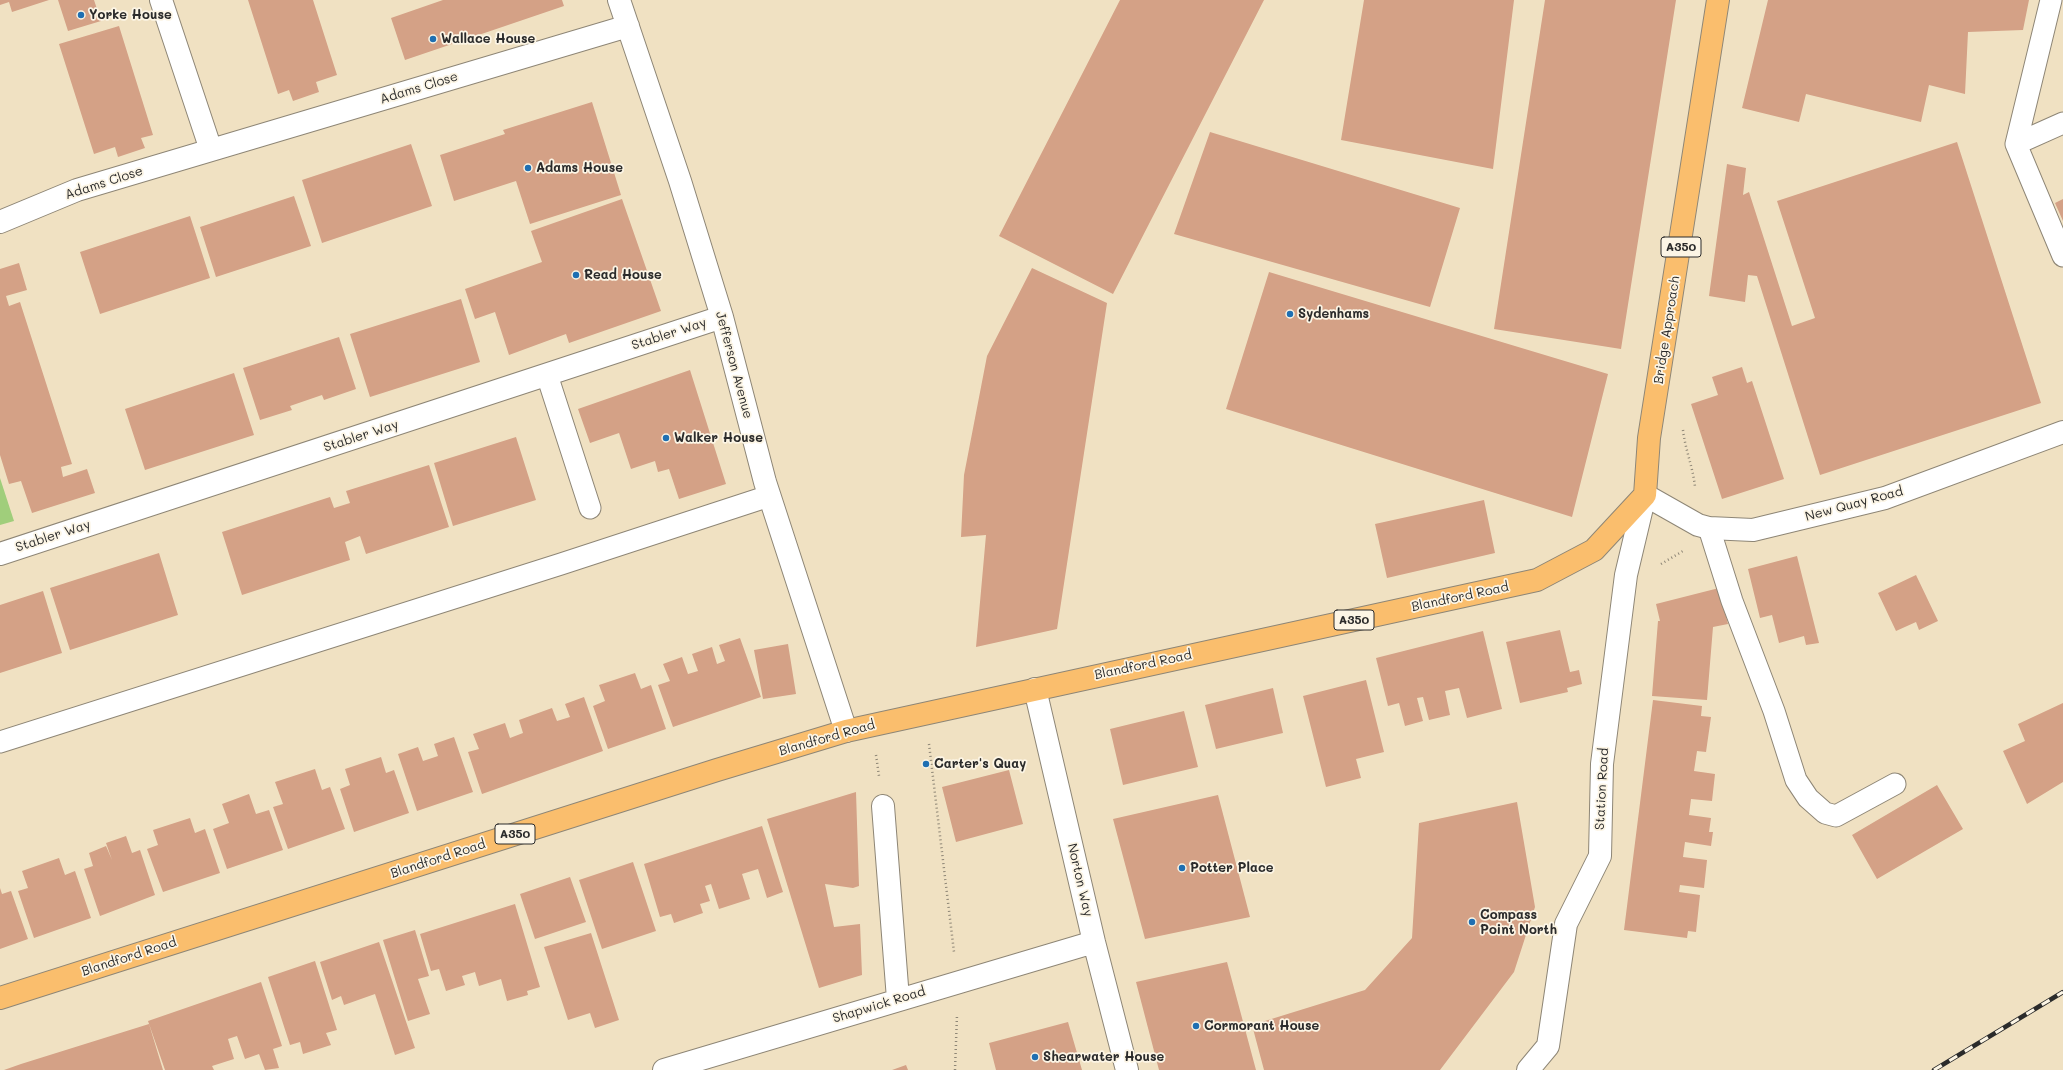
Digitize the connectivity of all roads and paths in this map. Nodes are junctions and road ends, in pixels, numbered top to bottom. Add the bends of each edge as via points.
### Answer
1 (161, 0) edge
2 (619, 0) edge
3 (1718, 0) edge
4 (2051, 0) edge
5 (628, 26) junction
6 (2063, 123) edge
7 (2016, 144) junction
8 (211, 150) junction
9 (0, 222) edge
10 (2063, 256) edge
11 (722, 317) junction
12 (547, 375) junction
13 (2063, 432) edge
14 (1645, 495) junction
15 (769, 496) junction
16 (590, 508) dead end
17 (1709, 528) junction
18 (0, 554) edge
19 (1035, 689) junction
20 (925, 713) junction
21 (872, 725) junction
22 (846, 731) junction
23 (0, 742) edge
24 (1895, 784) dead end
25 (883, 806) joint
26 (1094, 942) junction
27 (958, 982) junction
28 (0, 998) edge
29 (898, 999) junction
30 (664, 1070) edge
31 (955, 1070) edge
32 (1127, 1070) edge
33 (1528, 1070) edge

1 - 8 street
2 - 5 street, Jefferson Avenue
3 - 14 highway, Bridge Approach / A350 via 1649,438
4 - 7 lane
5 - 8 street, Adams Close
5 - 11 street, Jefferson Avenue
6 - 7 lane
7 - 10 lane
8 - 9 street, Adams Close via 77,190
11 - 12 street, Stabler Way
11 - 15 street, Jefferson Avenue
12 - 16 lane
12 - 18 street, Stabler Way
13 - 17 street, New Quay Road via 1885,498 1754,530
14 - 17 street, New Quay Road
14 - 19 highway, Blandford Road / A350 via 1594,550 1537,580
14 - 33 street, Station Road via 1626,575 1602,764 1600,856 1566,924 1548,1046
15 - 22 street, Jefferson Avenue
15 - 23 lane
17 - 24 lane via 1732,601 1774,711 1796,780 1808,798 1825,813 1836,816
19 - 20 highway, Blandford Road / A350
19 - 26 street, Norton Way
20 - 21 highway, Blandford Road / A350
20 - 27 path
21 - 22 highway, Blandford Road / A350
21 - 25 path
22 - 28 highway, Blandford Road / A350
25 - 29 street
26 - 27 street, Shapwick Road
26 - 32 street, Norton Way
27 - 29 street, Shapwick Road
27 - 31 path
29 - 30 street, Shapwick Road

